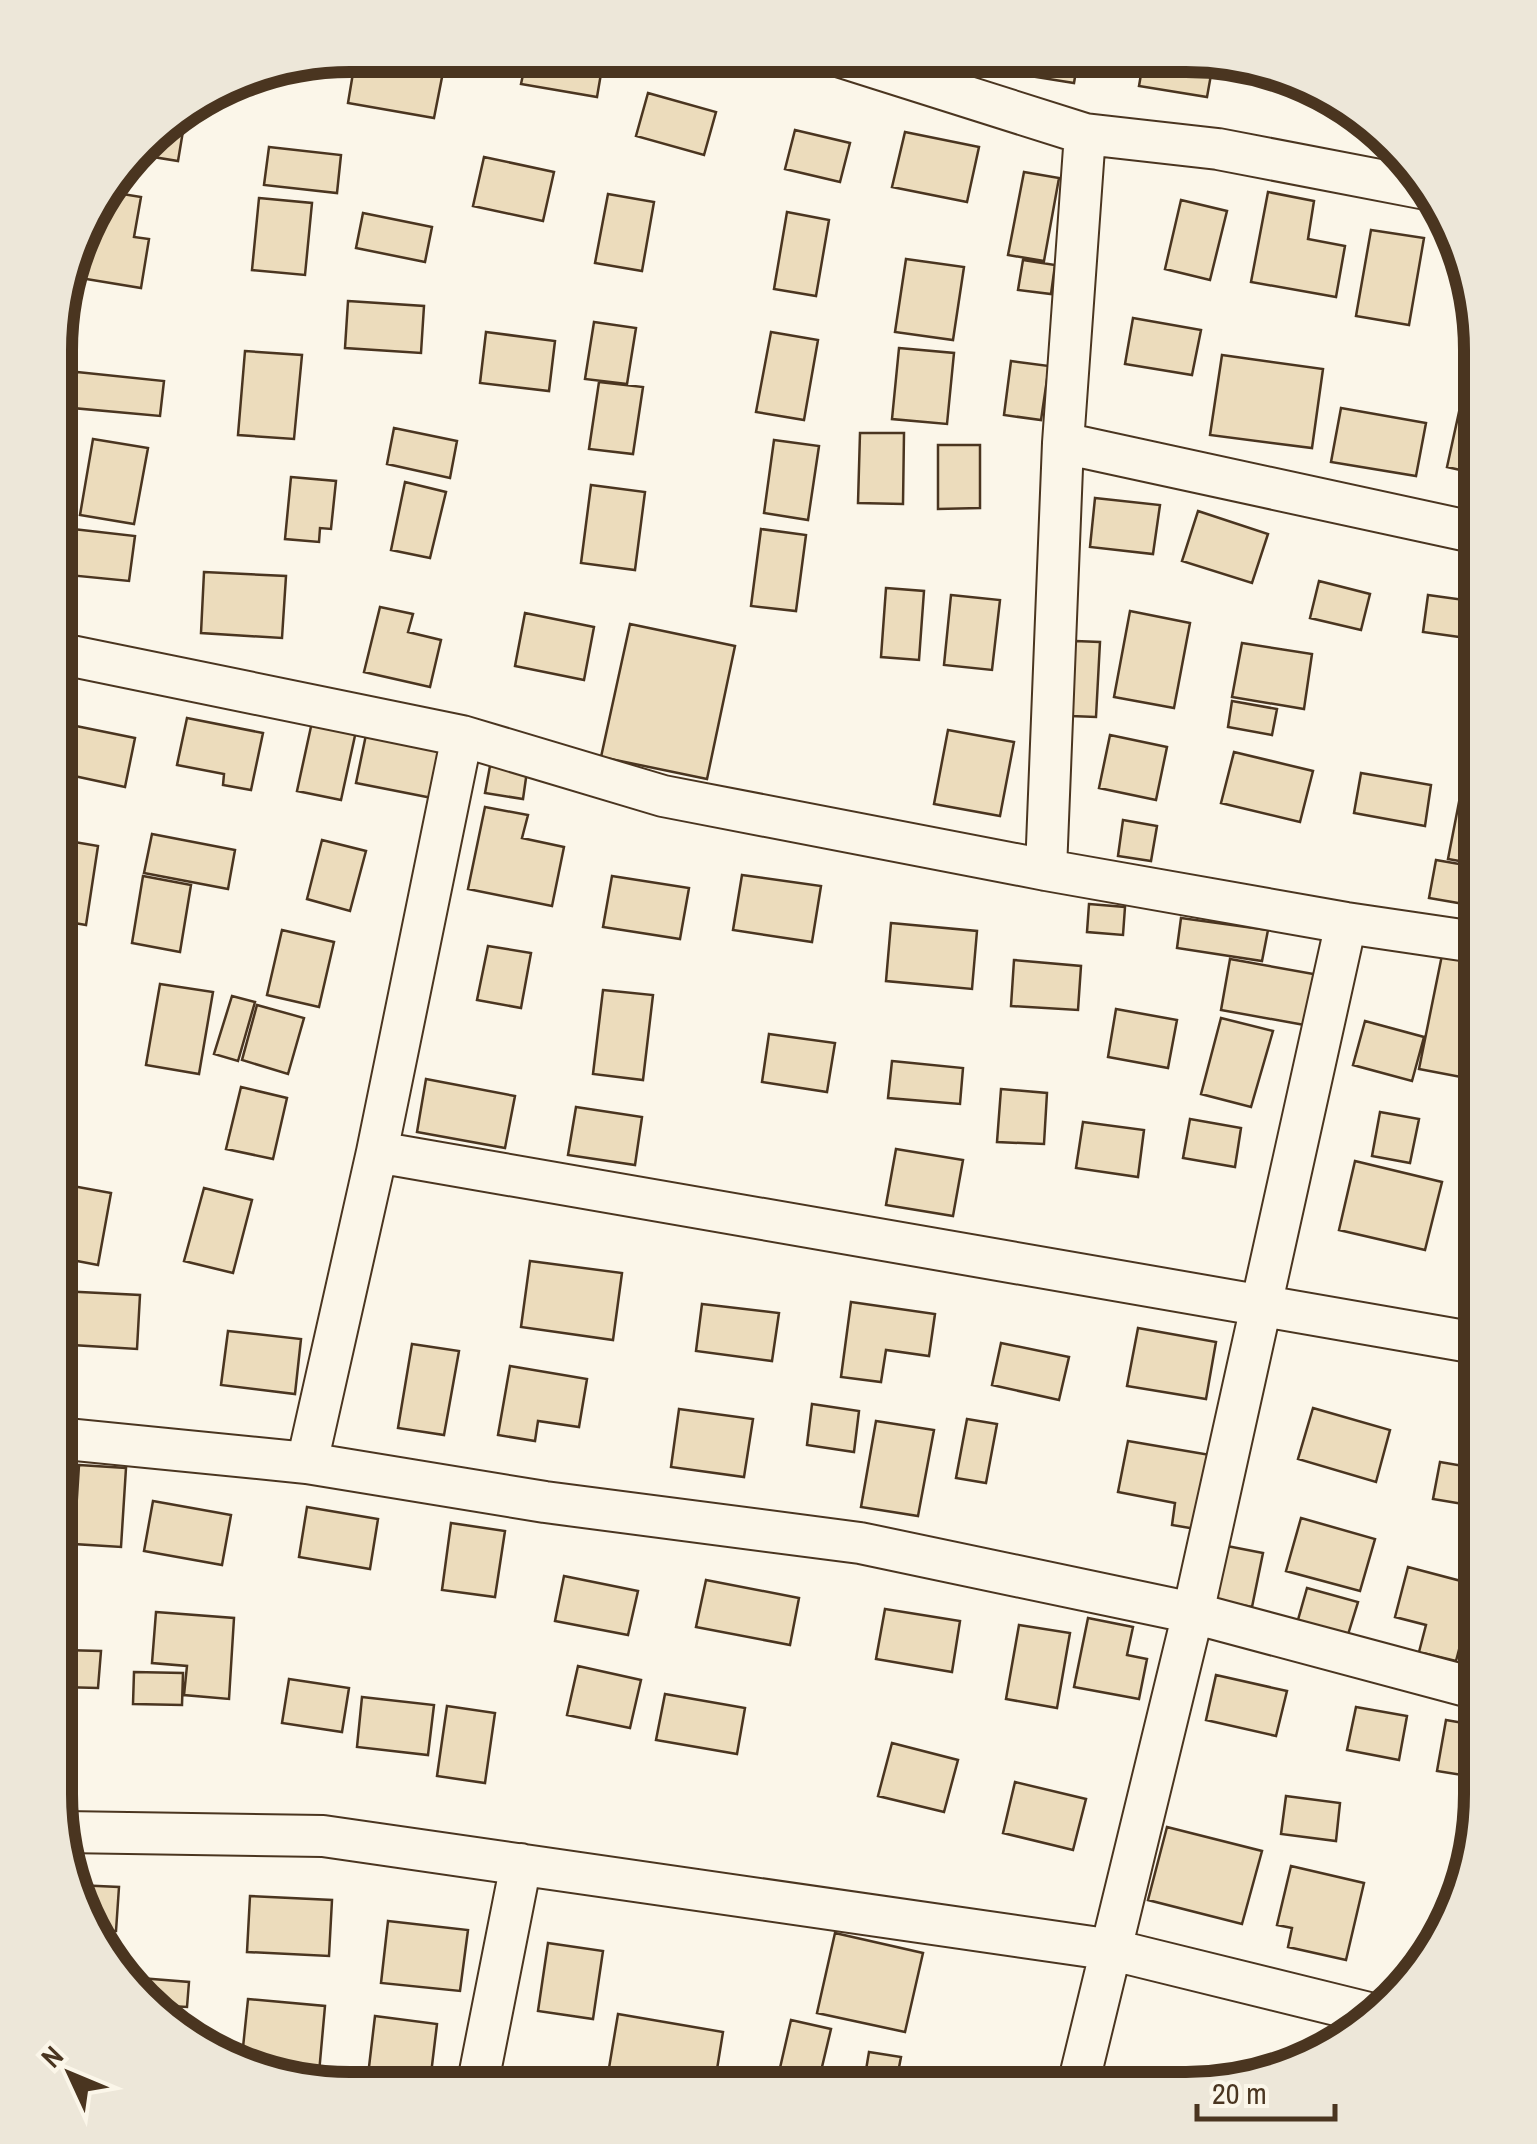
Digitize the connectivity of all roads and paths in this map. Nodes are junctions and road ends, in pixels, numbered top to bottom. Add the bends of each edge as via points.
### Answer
1 (892, 73) edge
2 (1085, 134) junction
3 (1410, 186) edge
4 (1064, 444) junction
5 (1464, 530) edge
6 (73, 656) edge
7 (462, 736) junction
8 (1046, 870) junction
9 (1346, 923) junction
10 (1464, 940) edge
11 (377, 1152) junction
12 (1262, 1306) junction
13 (1464, 1341) edge
14 (73, 1440) edge
15 (307, 1462) junction
16 (1194, 1614) junction
17 (1464, 1685) edge
18 (76, 1832) edge
19 (521, 1864) junction
20 (1113, 1950) junction
21 (1359, 2011) edge
22 (480, 2072) edge
23 (1081, 2072) edge

1 - 2 street
2 - 3 street via 1218,149
2 - 4 street
4 - 5 street
4 - 8 street
6 - 7 street
7 - 8 street via 662,796
7 - 11 street
8 - 9 street
9 - 10 street
9 - 12 street
11 - 12 street
11 - 15 street
12 - 13 street
12 - 16 street
14 - 15 street
15 - 16 street via 545,1502 860,1543
16 - 17 street
16 - 20 street
18 - 19 street via 323,1836
19 - 20 street
19 - 22 street
20 - 21 street
20 - 23 street

